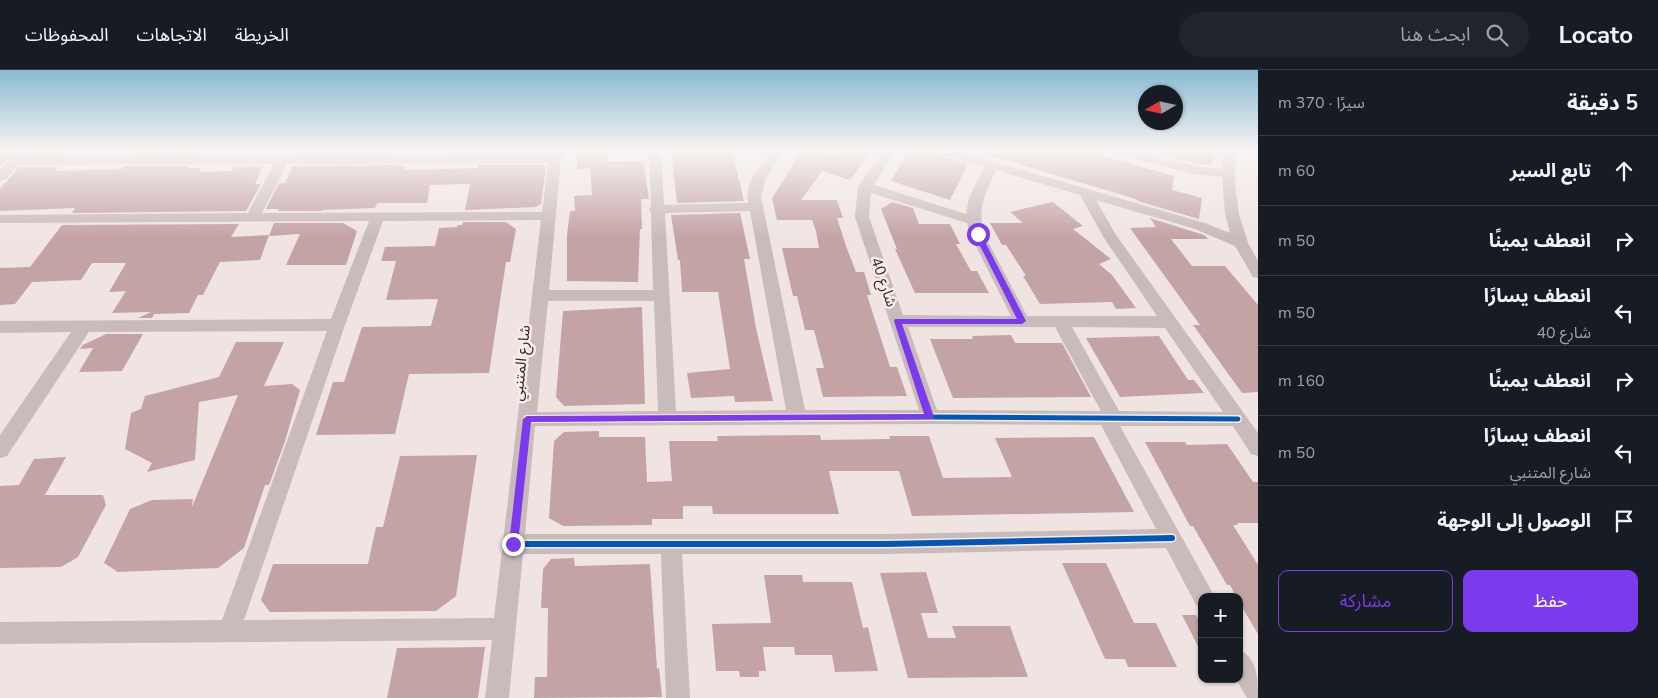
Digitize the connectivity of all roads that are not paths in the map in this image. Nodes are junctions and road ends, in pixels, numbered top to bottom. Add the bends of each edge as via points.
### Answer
1 (273, 179) edge
2 (554, 179) edge
3 (655, 179) edge
4 (757, 179) edge
5 (870, 179) edge
6 (985, 179) edge
7 (1040, 179) edge
8 (1228, 180) edge
9 (865, 187) junction
10 (1086, 193) junction
11 (756, 207) junction
12 (656, 209) junction
13 (549, 216) junction
14 (378, 217) junction
15 (252, 218) junction
16 (0, 219) edge
17 (972, 220) junction
18 (1233, 225) junction
19 (1200, 226) junction
20 (1240, 243) junction
21 (1258, 272) edge
22 (540, 296) junction
23 (661, 296) junction
24 (898, 321) junction
25 (1022, 321) junction
26 (1060, 321) junction
27 (1170, 322) junction
28 (337, 325) junction
29 (84, 326) junction
30 (0, 327) edge
31 (930, 417) junction
32 (797, 418) junction
33 (1110, 418) junction
34 (527, 419) junction
35 (667, 419) junction
36 (1238, 419) junction
37 (1258, 448) edge
38 (0, 450) edge
39 (1172, 538) junction
40 (670, 543) junction
41 (513, 544) junction
42 (1202, 593) edge
43 (504, 629) junction
44 (229, 631) junction
45 (0, 633) edge
46 (1243, 668) edge
47 (1258, 695) edge
48 (497, 698) edge
49 (678, 698) edge

1 - 15 street
2 - 13 street, شارع المتنبي
3 - 12 street
4 - 11 street
5 - 9 street, شارع 40
6 - 17 street via 973,205
7 - 10 street
8 - 18 street
9 - 17 street
9 - 24 street, شارع 40 via 862,217
10 - 19 street
10 - 27 street via 1101,223
11 - 12 street
11 - 32 street
12 - 23 street
13 - 14 street
13 - 22 street, شارع المتنبي
14 - 15 street
14 - 28 street
15 - 16 street
17 - 25 street
18 - 19 street
18 - 20 street
19 - 20 street
20 - 21 street
22 - 23 street
22 - 34 street, شارع المتنبي
23 - 35 street
24 - 25 street
24 - 31 street, شارع 40
25 - 26 street
26 - 27 street
26 - 33 street
27 - 36 street
28 - 29 street
28 - 44 street
29 - 30 street
29 - 38 street
31 - 32 street
31 - 33 street
32 - 35 street
33 - 36 street
33 - 39 street
34 - 35 street
34 - 41 street, شارع المتنبي
36 - 37 street
39 - 40 street via 902,544
39 - 42 street
40 - 41 street
40 - 49 street
41 - 43 street, شارع المتنبي
43 - 44 street
43 - 48 street, شارع المتنبي
44 - 45 street
46 - 47 street

